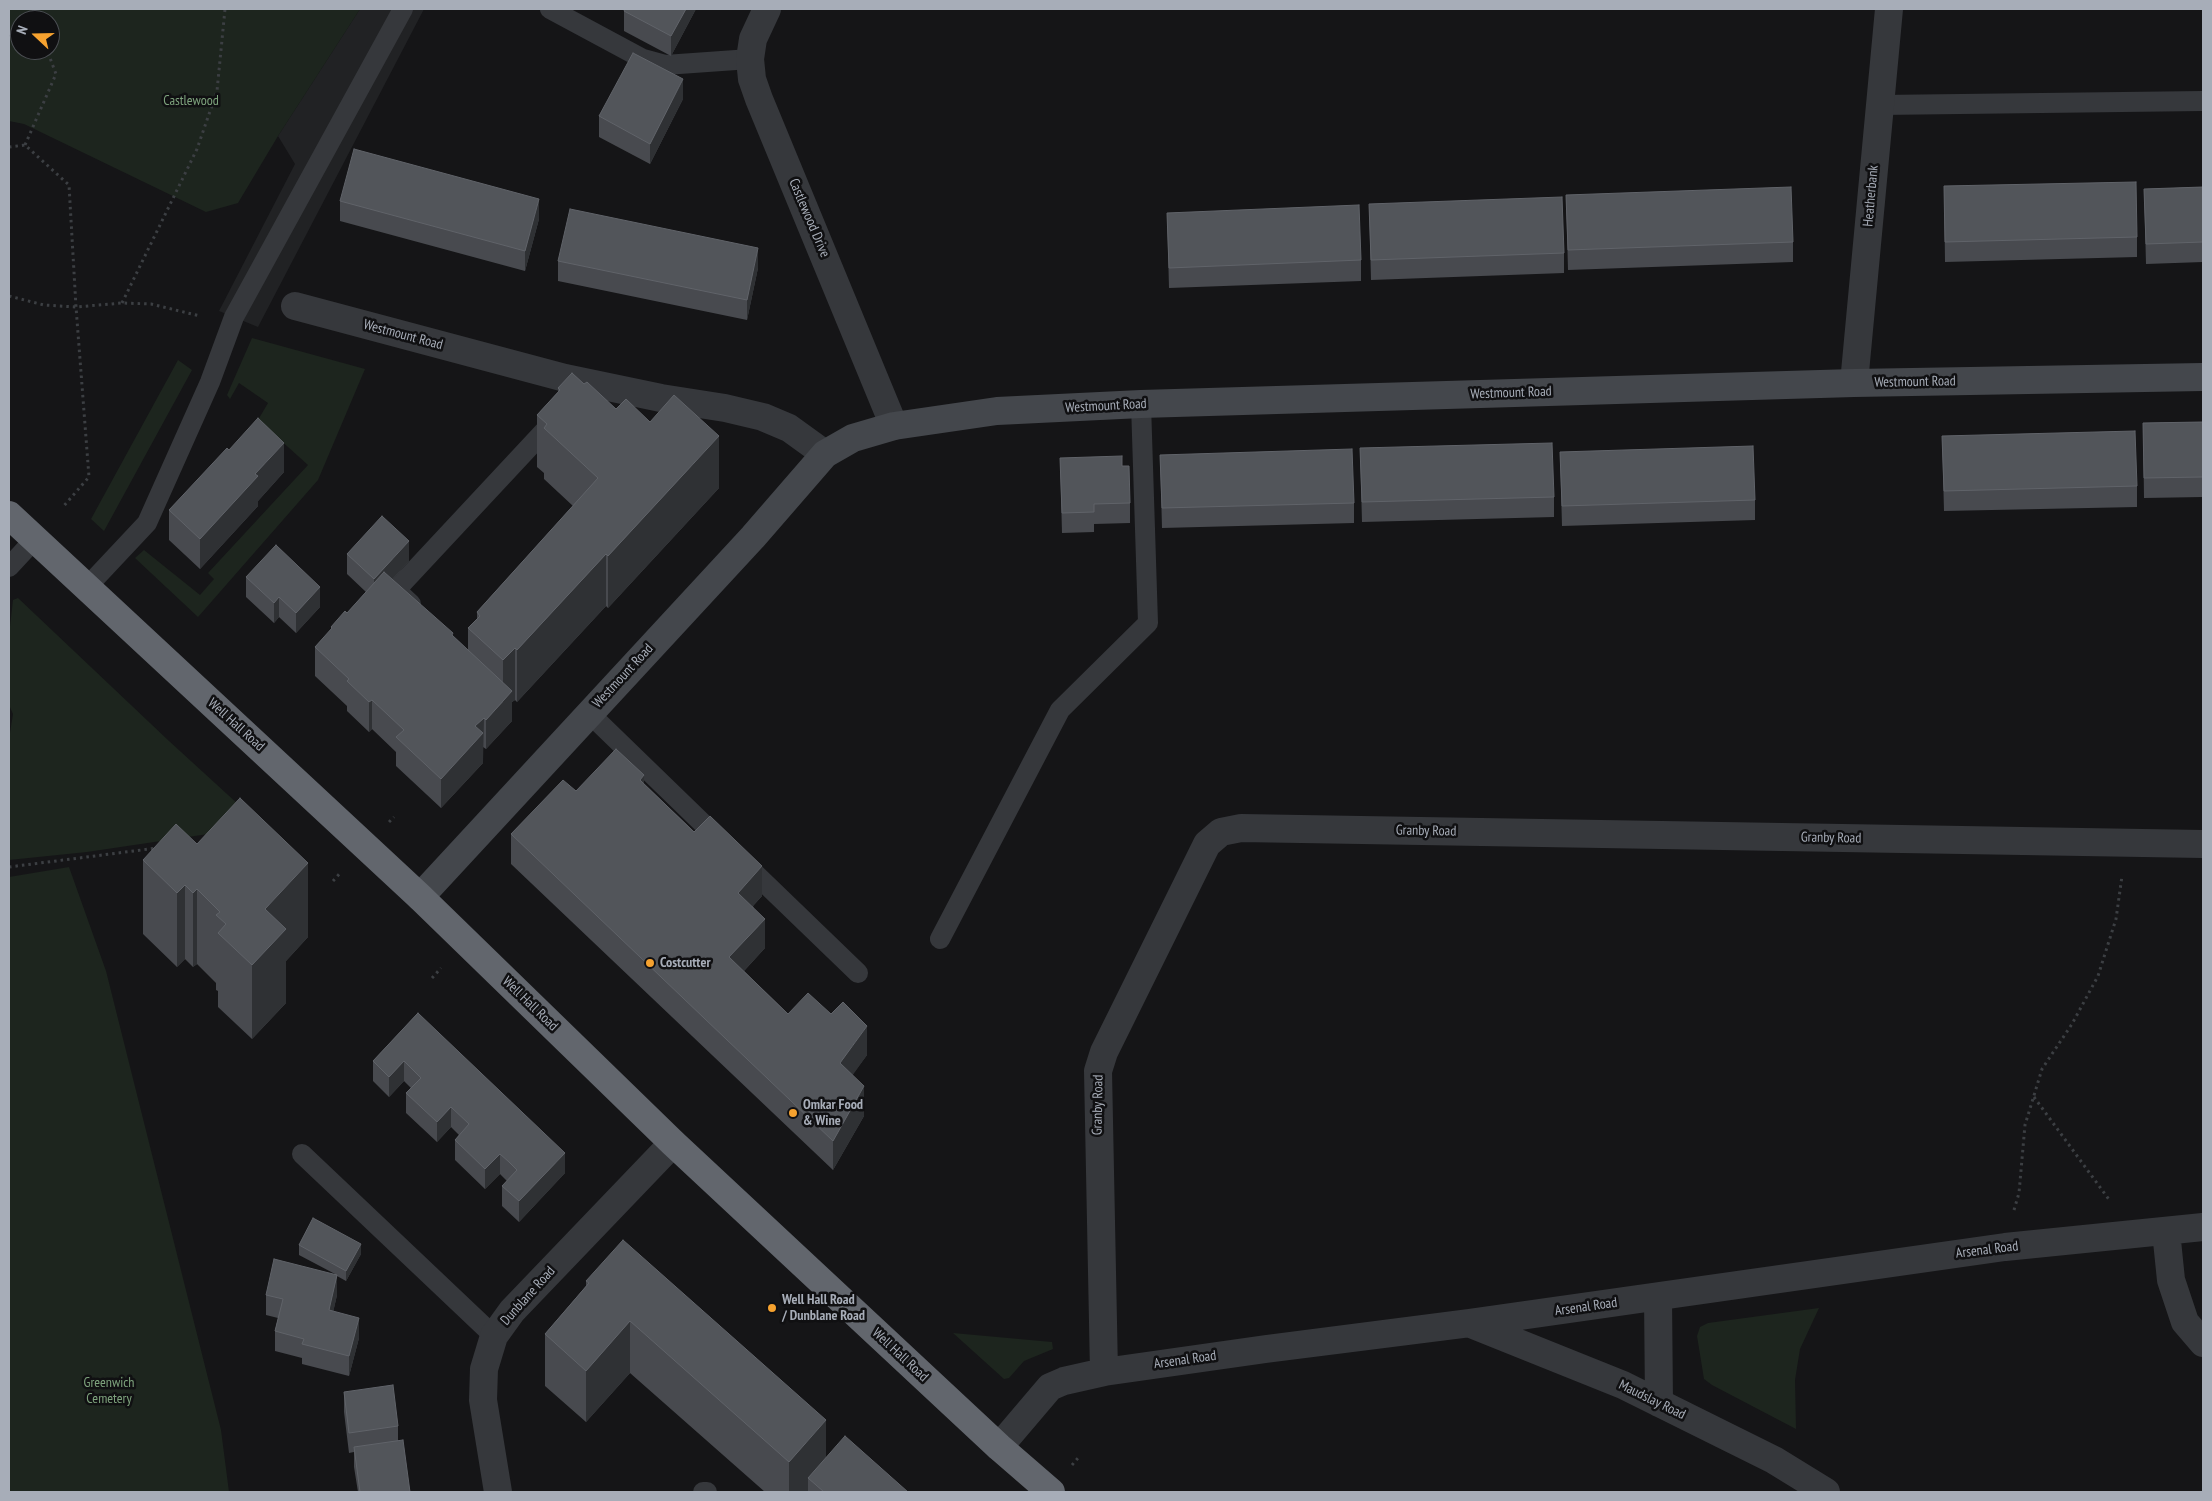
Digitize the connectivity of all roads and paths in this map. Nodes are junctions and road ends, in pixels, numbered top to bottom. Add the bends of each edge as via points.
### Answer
1 (225, 9) edge
2 (403, 9) edge
3 (550, 9) edge
4 (767, 9) edge
5 (1889, 9) edge
6 (750, 59) junction
7 (51, 60) edge
8 (2203, 101) edge
9 (1880, 105) junction
10 (25, 145) junction
11 (9, 147) edge
12 (9, 296) edge
13 (122, 303) junction
14 (295, 306) dead end
15 (76, 307) junction
16 (230, 326) junction
17 (2203, 377) edge
18 (565, 378) junction
19 (1854, 383) junction
20 (1141, 404) junction
21 (894, 426) junction
22 (825, 454) junction
23 (62, 508) dead end
24 (9, 515) edge
25 (34, 540) junction
26 (9, 567) edge
27 (86, 588) junction
28 (425, 617) edge
29 (589, 713) junction
30 (2124, 843) junction
31 (2203, 844) edge
32 (166, 847) edge
33 (9, 867) edge
34 (342, 872) dead end
35 (333, 881) dead end
36 (420, 897) junction
37 (940, 939) dead end
38 (441, 968) dead end
39 (858, 973) dead end
40 (432, 978) dead end
41 (2034, 1097) junction
42 (673, 1143) junction
43 (302, 1154) dead end
44 (2203, 1227) edge
45 (2166, 1231) junction
46 (2134, 1234) junction
47 (2005, 1247) junction
48 (1658, 1297) junction
49 (1470, 1323) junction
50 (494, 1336) junction
51 (2203, 1343) edge
52 (1104, 1372) junction
53 (1659, 1403) junction
54 (999, 1447) junction
55 (1078, 1458) dead end
56 (1071, 1466) dead end
57 (498, 1492) edge
58 (703, 1492) edge
59 (707, 1492) edge
60 (1051, 1492) edge
61 (1826, 1492) edge

1 - 13 path via 217,91 196,149
2 - 16 lane
3 - 6 lane via 643,59 665,65
4 - 6 street, Castlewood Drive via 752,39
5 - 9 street, Heatherbank
6 - 21 street, Castlewood Drive via 759,100
7 - 10 path via 56,74
8 - 9 lane
9 - 19 street, Heatherbank
10 - 11 path
10 - 15 path via 69,185
12 - 15 path via 44,305
13 - 15 path
13 - 16 path via 181,310
14 - 18 street, Westmount Road
15 - 23 path via 89,477
16 - 27 lane via 210,382 147,523
17 - 19 street, Westmount Road
18 - 22 street, Westmount Road via 763,417 789,428
18 - 28 lane via 549,426 396,590
19 - 20 street, Westmount Road
20 - 21 street, Westmount Road via 998,411
20 - 37 lane via 1148,623 1060,710
21 - 22 street, Westmount Road via 853,438
22 - 29 street, Westmount Road via 754,537
24 - 25 highway, Well Hall Road
25 - 26 lane
25 - 27 highway, Well Hall Road
27 - 36 highway, Well Hall Road
29 - 36 street, Westmount Road
29 - 39 lane
30 - 31 street, Granby Road
30 - 41 path via 2116,919 2098,976 2042,1069
30 - 52 street, Granby Road via 1240,828 1221,832 1207,844 1104,1052 1098,1071
32 - 33 path
34 - 35 path
36 - 42 highway, Well Hall Road
38 - 40 path
41 - 46 path
41 - 47 path via 2025,1125 2019,1193
42 - 50 street, Dunblane Road via 512,1311
42 - 54 highway, Well Hall Road
43 - 50 lane
44 - 45 street, Arsenal Road
45 - 46 street, Arsenal Road
45 - 51 street via 2174,1289 2185,1322
46 - 47 street, Arsenal Road
47 - 48 street, Arsenal Road
48 - 49 street, Arsenal Road
48 - 53 street
49 - 52 street, Arsenal Road
49 - 53 street, Maudslay Road via 1623,1385
50 - 57 street, Dunblane Road via 484,1369 483,1400
52 - 54 street, Arsenal Road via 1050,1387
53 - 61 street, Maudslay Road via 1774,1460
54 - 60 highway, Well Hall Road
55 - 56 path
58 - 59 lane

